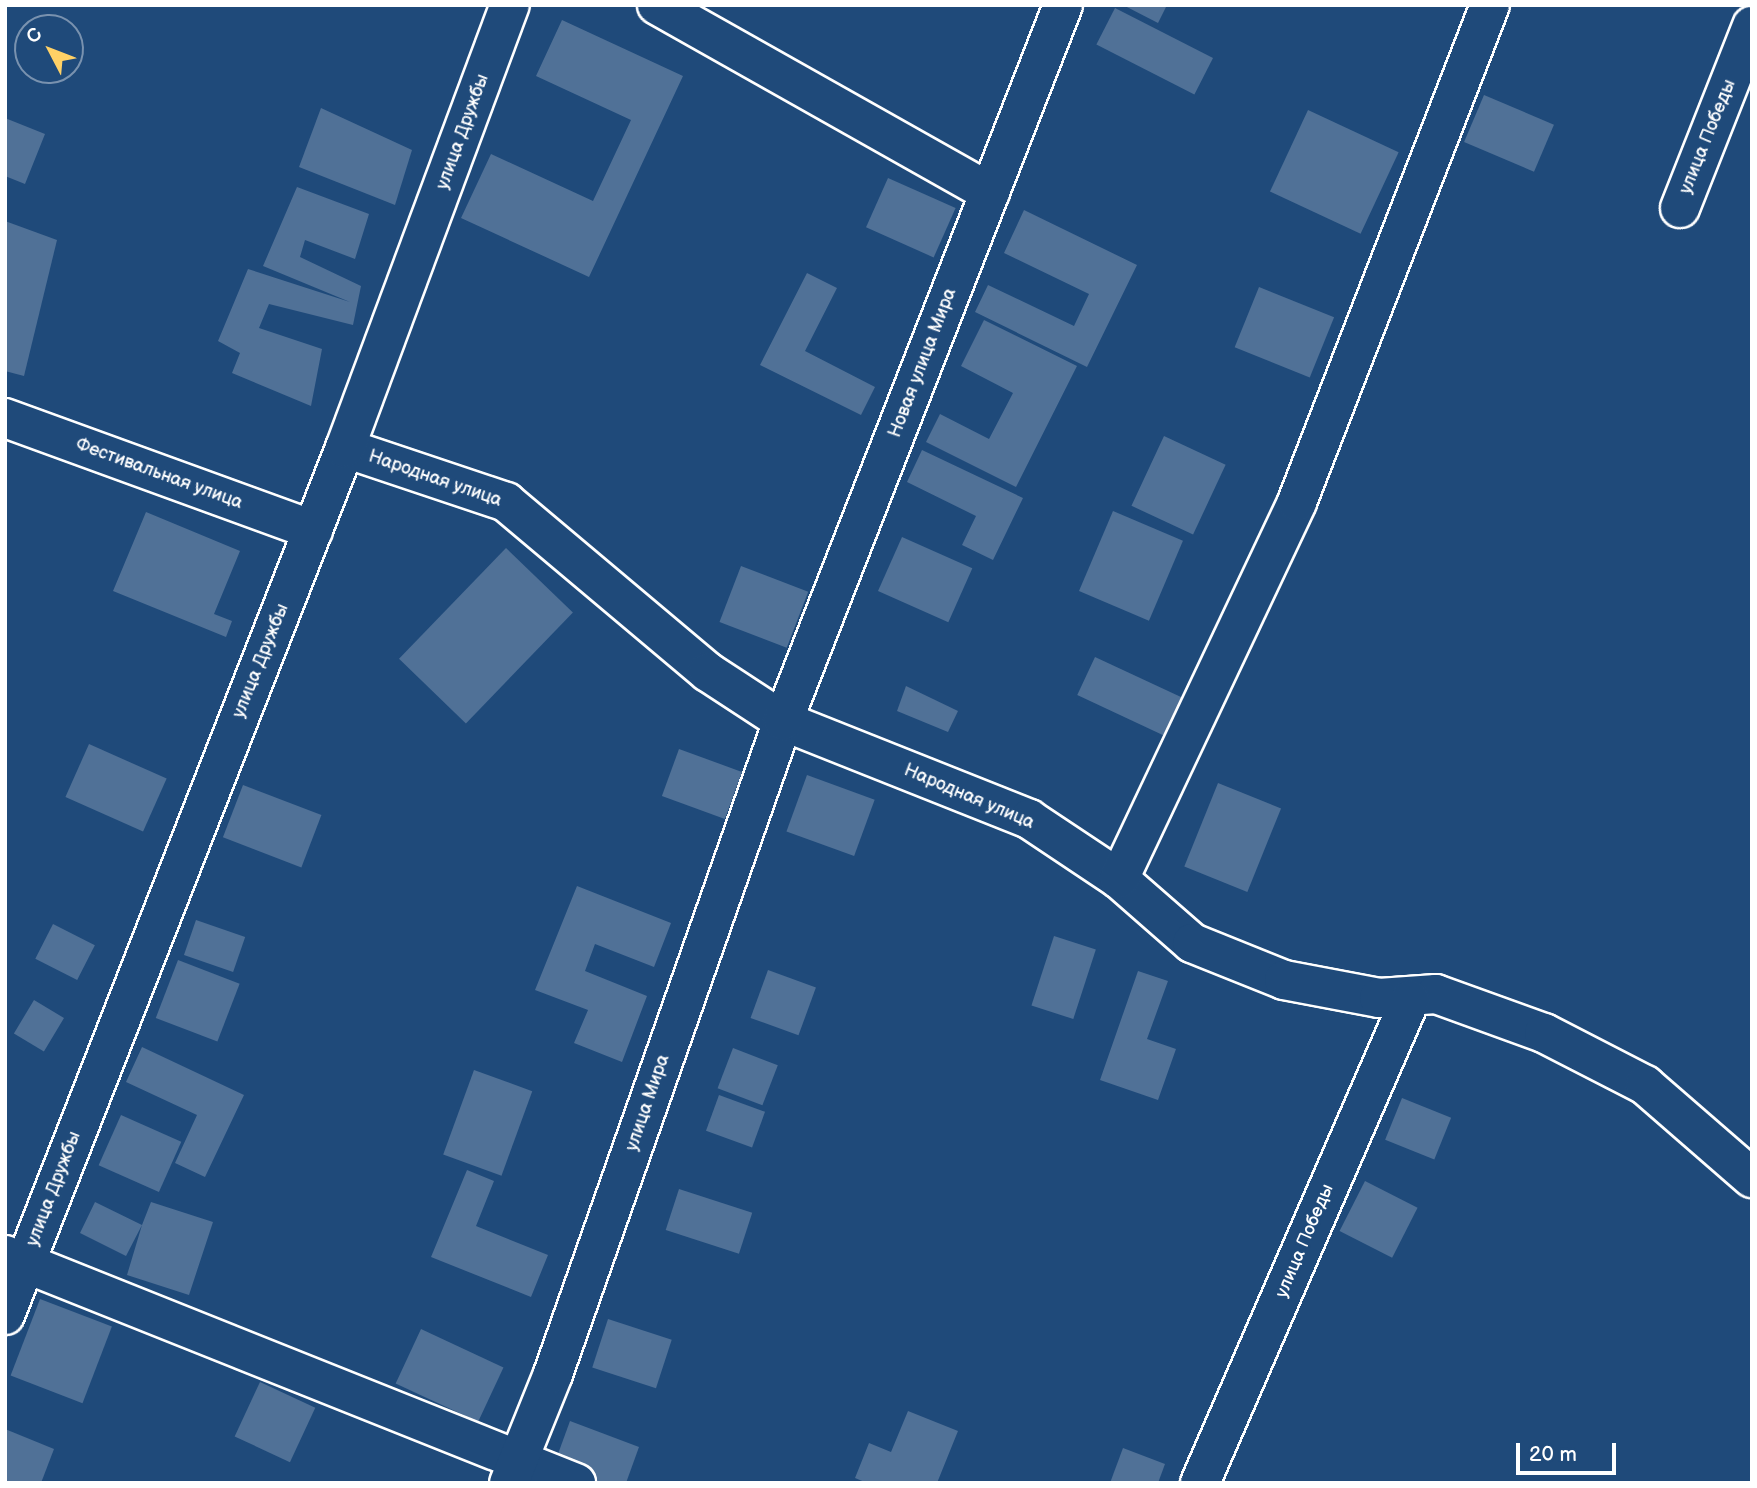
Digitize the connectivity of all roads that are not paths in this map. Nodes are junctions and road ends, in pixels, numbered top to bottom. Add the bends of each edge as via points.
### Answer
1 (510, 5) edge
2 (657, 5) edge
3 (1063, 5) edge
4 (1490, 5) edge
5 (1752, 26) edge
6 (990, 193) junction
7 (1680, 208) dead end
8 (5, 418) edge
9 (345, 448) junction
10 (313, 530) junction
11 (783, 721) junction
12 (1119, 879) junction
13 (1410, 1000) junction
14 (1752, 1178) edge
15 (16, 1259) edge
16 (5, 1315) edge
17 (514, 1471) edge
18 (576, 1483) edge
19 (1200, 1483) edge

1 - 9 street, улица Дружбы
2 - 6 street
3 - 6 street, Новая улица Мира
4 - 12 street via 1297,502
5 - 7 street, улица Победы
6 - 11 street, Новая улица Мира
8 - 10 street, Фестивальная улица
9 - 10 street, улица Дружбы
9 - 11 street, Народная улица via 506,502 708,673
10 - 15 street, улица Дружбы
11 - 12 street, Народная улица via 1029,819
11 - 17 street, улица Мира via 553,1374
12 - 13 street, Народная улица via 1192,943 1284,980
13 - 14 street, Народная улица via 1436,994 1544,1032 1645,1085
13 - 19 street, улица Победы
15 - 16 street, улица Дружбы
15 - 17 street
17 - 18 street

